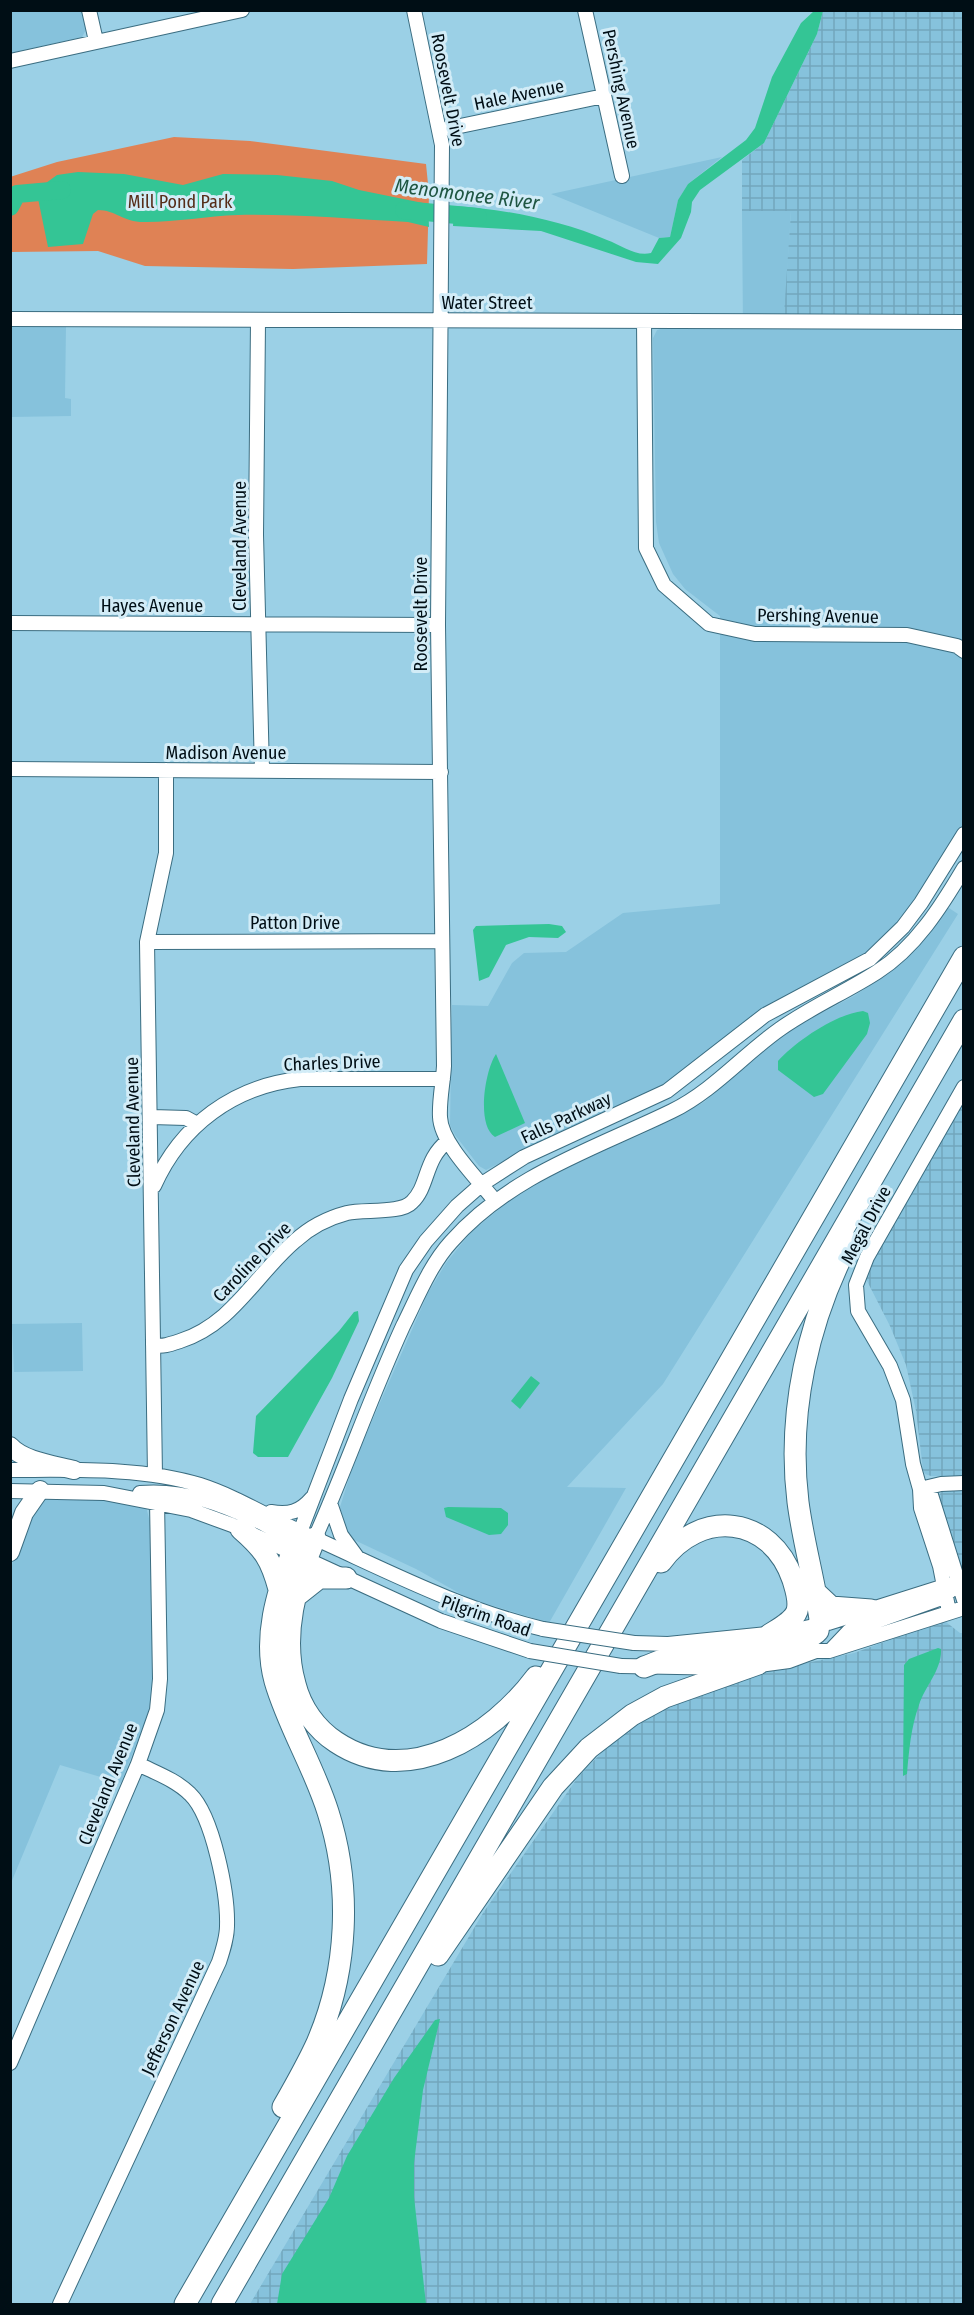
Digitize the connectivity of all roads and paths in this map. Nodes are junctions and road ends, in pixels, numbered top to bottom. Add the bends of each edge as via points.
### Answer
1 (89, 10) edge
2 (242, 10) edge
3 (414, 10) edge
4 (585, 10) edge
5 (96, 41) junction
6 (10, 61) edge
7 (604, 96) junction
8 (441, 130) junction
9 (622, 176) dead end
10 (10, 319) edge
11 (258, 321) junction
12 (644, 321) junction
13 (441, 322) junction
14 (963, 322) edge
15 (10, 623) edge
16 (258, 625) junction
17 (438, 625) junction
18 (963, 651) edge
19 (10, 769) edge
20 (166, 770) junction
21 (261, 771) junction
22 (441, 772) junction
23 (963, 834) edge
24 (963, 868) edge
25 (442, 941) junction
26 (147, 942) junction
27 (963, 957) edge
28 (963, 1020) edge
29 (963, 1025) edge
30 (443, 1079) junction
31 (963, 1087) edge
32 (152, 1117) junction
33 (197, 1124) junction
34 (448, 1141) junction
35 (482, 1184) junction
36 (152, 1190) junction
37 (495, 1202) junction
38 (153, 1345) junction
39 (737, 1349) junction
40 (10, 1446) edge
41 (10, 1470) edge
42 (74, 1470) junction
43 (155, 1475) junction
44 (963, 1483) edge
45 (920, 1489) junction
46 (40, 1490) junction
47 (10, 1491) edge
48 (122, 1495) junction
49 (314, 1496) junction
50 (157, 1502) junction
51 (330, 1503) junction
52 (259, 1510) junction
53 (240, 1529) junction
54 (302, 1545) junction
55 (10, 1552) edge
56 (358, 1558) junction
57 (346, 1578) junction
58 (945, 1591) junction
59 (815, 1592) junction
60 (287, 1593) junction
61 (962, 1593) edge
62 (871, 1610) junction
63 (949, 1612) junction
64 (821, 1624) junction
65 (769, 1635) junction
66 (829, 1651) junction
67 (758, 1665) junction
68 (644, 1667) junction
69 (138, 1764) junction
70 (502, 1820) junction
71 (386, 2021) junction
72 (10, 2063) edge
73 (60, 2304) edge
74 (178, 2304) edge
75 (185, 2304) edge
76 (222, 2304) edge

1 - 5 street
2 - 5 street
3 - 8 street, Roosevelt Drive
4 - 7 street, Pershing Avenue
5 - 6 street
7 - 8 street, Hale Avenue
7 - 9 street, Pershing Avenue
8 - 13 street, Roosevelt Drive
10 - 11 street, Water Street
11 - 13 street, Water Street
11 - 16 street, Cleveland Avenue
12 - 13 street, Water Street
12 - 14 street, Water Street
12 - 18 street, Pershing Avenue via 646,548 664,585 709,624 755,634 906,635 957,646
13 - 17 street, Roosevelt Drive
15 - 16 street, Hayes Avenue
16 - 17 street, Hayes Avenue
16 - 21 street, Cleveland Avenue
17 - 22 street, Roosevelt Drive
19 - 20 street, Madison Avenue
20 - 21 street, Madison Avenue
20 - 26 street, Cleveland Avenue via 164,874
21 - 22 street, Madison Avenue
22 - 25 street, Roosevelt Drive
23 - 35 street, Falls Parkway via 921,903 870,959 765,1016 667,1090 524,1157
24 - 37 street, Falls Parkway via 931,919 879,971 782,1027 695,1098 556,1163
25 - 26 street, Patton Drive
25 - 30 street, Roosevelt Drive
26 - 32 street, Cleveland Avenue
27 - 39 highway
28 - 70 highway
29 - 59 highway via 844,1252 808,1347 798,1406 796,1484
30 - 33 street, Charles Drive via 279,1081 231,1099
30 - 34 street, Roosevelt Drive via 439,1116
31 - 45 street, Megal Drive via 867,1257 856,1285 861,1317 890,1366 903,1400
32 - 33 street via 186,1118
32 - 36 street, Cleveland Avenue
33 - 36 street, Charles Drive via 180,1143
34 - 35 street, Roosevelt Drive
34 - 38 street, Caroline Drive via 435,1150 414,1201 403,1209 368,1209 325,1221 286,1249 210,1328 169,1345
35 - 37 street, Roosevelt Drive
35 - 49 street, Falls Parkway via 439,1226 406,1270
36 - 38 street, Cleveland Avenue
37 - 51 street, Falls Parkway via 450,1243 427,1280 386,1365
38 - 43 street, Cleveland Avenue
39 - 60 highway via 678,1434 543,1666 506,1711 475,1736 432,1755 399,1761 367,1757 332,1740 306,1711 294,1684
39 - 75 highway
40 - 42 main road via 34,1459
41 - 42 street, Pilgrim Road
42 - 43 street, Pilgrim Road
43 - 52 street, Pilgrim Road via 223,1493
44 - 45 street
45 - 58 street, Megal Drive via 921,1508
45 - 61 street, Megal Drive via 931,1495
46 - 47 street, Pilgrim Road
46 - 48 street, Pilgrim Road
46 - 55 main road via 24,1513
48 - 50 street, Pilgrim Road
48 - 54 street via 164,1491 204,1499 266,1524
49 - 52 street via 305,1506 286,1515
49 - 54 street, Falls Parkway
50 - 53 street, Pilgrim Road
50 - 69 street, Cleveland Avenue via 158,1700
51 - 54 street, Falls Parkway
51 - 56 street via 341,1535
52 - 54 street, Pilgrim Road
53 - 54 street, Pilgrim Road
53 - 60 highway via 264,1549
54 - 56 street, Pilgrim Road
54 - 57 street, Pilgrim Road
54 - 60 highway
56 - 65 street, Pilgrim Road, bridge via 473,1610 543,1629 634,1643 668,1644
57 - 60 highway via 319,1578
57 - 68 street, Pilgrim Road, bridge via 463,1630 530,1651
58 - 61 street
58 - 62 street, Pilgrim Road
58 - 63 street, Megal Drive
58 - 66 street via 849,1631
59 - 62 highway via 831,1606
59 - 64 highway
60 - 74 highway via 271,1629 274,1680 334,1835 343,1891 339,1966 317,2043
61 - 63 street, Pilgrim Road
62 - 64 street, Pilgrim Road
63 - 66 street, Pilgrim Road
64 - 65 street, Pilgrim Road
64 - 68 highway via 814,1636 799,1642 669,1658
65 - 70 highway via 793,1618 798,1605 794,1583 781,1555 759,1534 737,1527 692,1532 668,1551 654,1571 534,1778
66 - 67 street, Pilgrim Road
67 - 68 street, Pilgrim Road
67 - 71 highway via 656,1702 626,1719 584,1753 554,1787 397,2013
69 - 72 street, Cleveland Avenue
69 - 73 street, Jefferson Avenue via 179,1785 206,1815 225,1902 227,1932 219,1962
70 - 71 highway
71 - 76 highway

